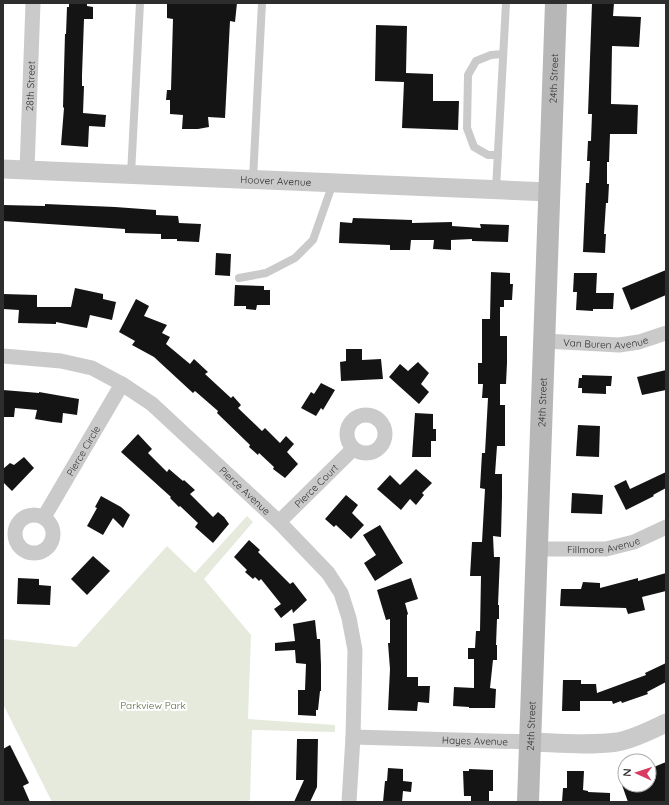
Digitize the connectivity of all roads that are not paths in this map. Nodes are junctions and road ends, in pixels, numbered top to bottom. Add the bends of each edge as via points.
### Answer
1 (33, 3) edge
2 (140, 3) edge
3 (262, 3) edge
4 (506, 3) edge
5 (556, 3) edge
6 (504, 54) junction
7 (498, 155) junction
8 (3, 169) edge
9 (27, 170) junction
10 (131, 174) junction
11 (253, 179) junction
12 (333, 182) junction
13 (496, 190) junction
14 (549, 192) junction
15 (239, 278) dead end
16 (666, 333) edge
17 (544, 341) junction
18 (3, 356) edge
19 (122, 384) junction
20 (353, 449) dead end
21 (44, 517) dead end
22 (279, 522) junction
23 (666, 527) edge
24 (537, 548) junction
25 (666, 723) edge
26 (353, 737) junction
27 (530, 742) junction
28 (349, 802) edge
29 (528, 802) edge

1 - 9 street, 28th Street
2 - 10 lane
3 - 11 lane
4 - 6 lane
5 - 14 main road, 24th Street
6 - 7 lane
6 - 7 lane via 491,55 476,61 468,75 467,128 474,147 488,155
7 - 13 lane
8 - 9 street, Hoover Avenue
9 - 10 street, Hoover Avenue
10 - 11 street, Hoover Avenue
11 - 12 street, Hoover Avenue
12 - 13 street, Hoover Avenue
12 - 15 lane via 313,240 295,258 266,273
13 - 14 street, Hoover Avenue
14 - 17 main road, 24th Street
16 - 17 street, Van Buren Avenue via 639,342 619,345
17 - 24 main road, 24th Street
18 - 19 street, Pierce Avenue via 61,361 92,368
19 - 21 street, Pierce Circle
19 - 22 street, Pierce Avenue via 152,404
20 - 22 street, Pierce Court
22 - 26 street, Pierce Avenue via 328,573 350,618 355,650
23 - 24 street, Fillmore Avenue via 634,542 606,549
24 - 27 main road, 24th Street
25 - 27 street, Hayes Avenue via 618,742
26 - 27 street, Hayes Avenue
26 - 28 street, Pierce Avenue
27 - 29 main road, 24th Street

